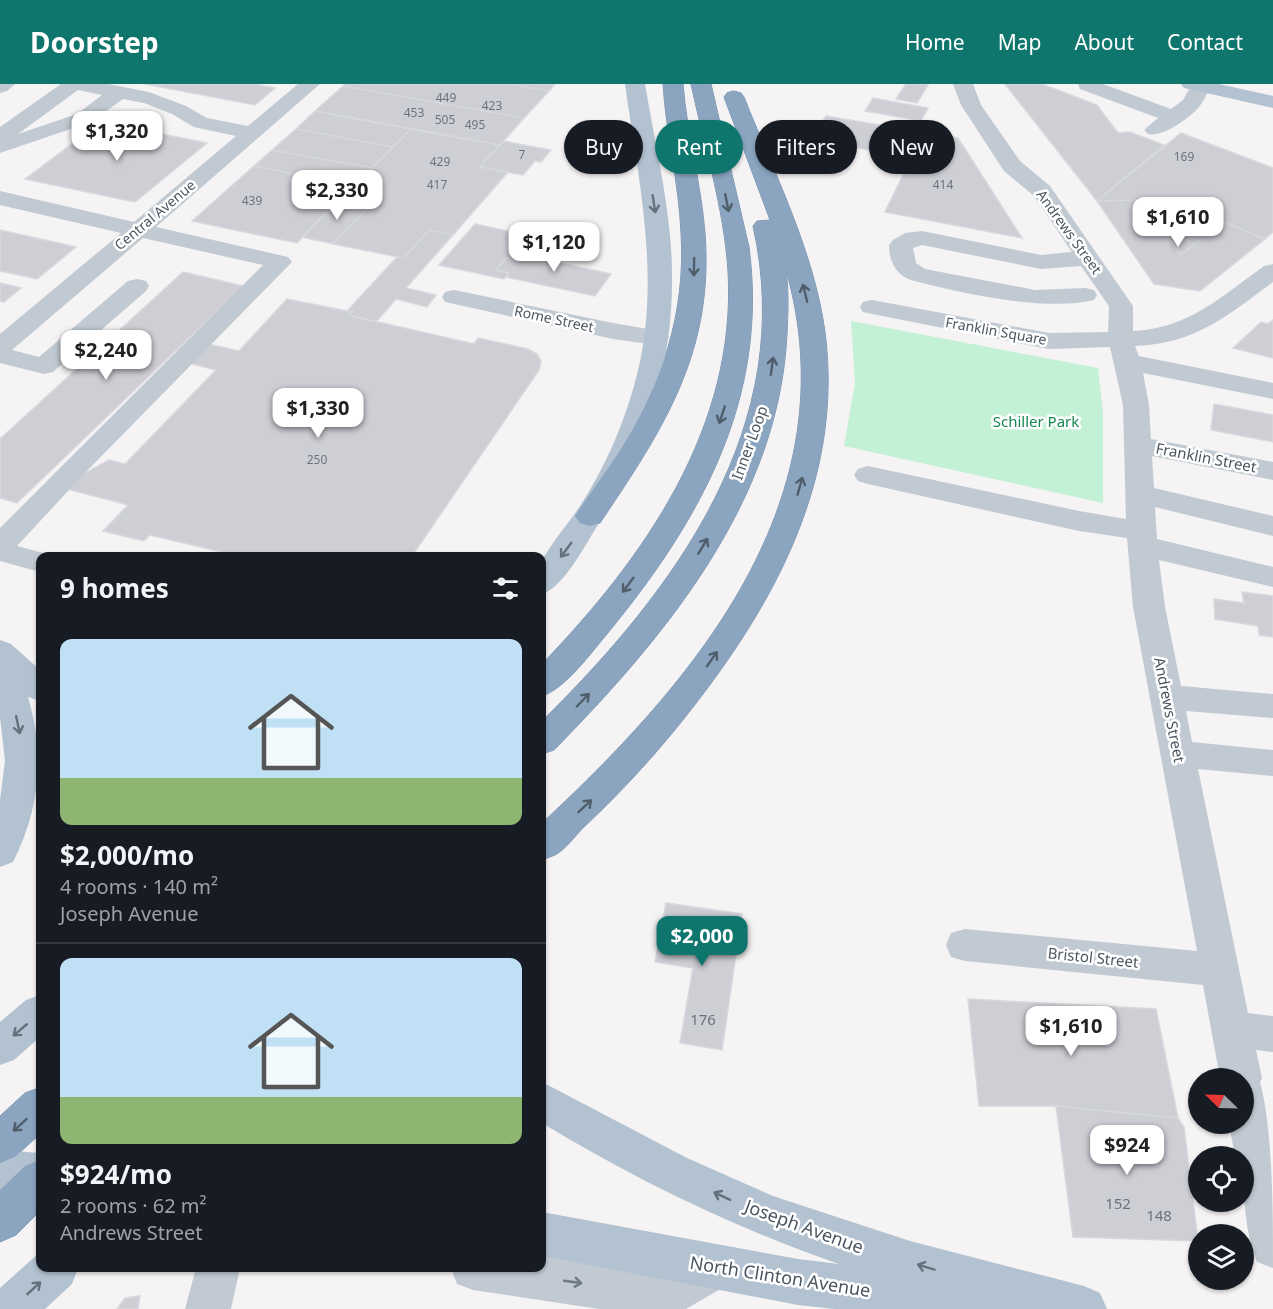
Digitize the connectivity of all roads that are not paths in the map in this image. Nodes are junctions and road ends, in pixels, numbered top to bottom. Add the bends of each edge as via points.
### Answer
1 (5, 84) edge
2 (75, 84) edge
3 (310, 84) edge
4 (634, 84) edge
5 (673, 84) edge
6 (701, 84) edge
7 (963, 84) edge
8 (1245, 84) edge
9 (1087, 85) edge
10 (1196, 85) edge
11 (0, 87) edge
12 (733, 90) edge
13 (1273, 90) edge
14 (119, 92) junction
15 (1273, 102) edge
16 (1173, 117) junction
17 (1151, 133) dead end
18 (252, 134) junction
19 (0, 137) edge
20 (0, 147) edge
21 (1012, 166) junction
22 (0, 198) edge
23 (140, 228) junction
24 (1088, 258) junction
25 (1063, 261) junction
26 (1273, 272) edge
27 (137, 286) dead end
28 (1084, 295) junction
29 (454, 297) dead end
30 (872, 307) dead end
31 (656, 337) junction
32 (0, 347) edge
33 (1124, 351) junction
34 (0, 355) edge
35 (1273, 391) edge
36 (1138, 445) junction
37 (1273, 471) edge
38 (868, 475) dead end
39 (1140, 494) junction
40 (590, 516) junction
41 (1273, 526) edge
42 (1142, 539) junction
43 (0, 546) edge
44 (0, 551) edge
45 (36, 561) edge
46 (546, 577) edge
47 (1273, 577) edge
48 (0, 652) edge
49 (0, 669) edge
50 (546, 680) edge
51 (36, 685) edge
52 (1167, 698) junction
53 (1273, 706) edge
54 (546, 737) edge
55 (1178, 753) junction
56 (1273, 765) edge
57 (546, 841) edge
58 (0, 852) edge
59 (965, 945) dead end
60 (1220, 970) junction
61 (36, 1016) edge
62 (1231, 1029) junction
63 (1273, 1034) edge
64 (0, 1047) edge
65 (1239, 1068) edge
66 (546, 1103) edge
67 (36, 1111) edge
68 (1252, 1134) edge
69 (0, 1143) edge
70 (0, 1170) edge
71 (36, 1174) edge
72 (36, 1185) edge
73 (0, 1220) edge
74 (546, 1235) edge
75 (1273, 1246) edge
76 (713, 1268) junction
77 (52, 1272) edge
78 (217, 1272) edge
79 (500, 1272) edge
80 (11, 1309) edge
81 (208, 1309) edge
82 (1020, 1309) edge
83 (1084, 1309) edge

1 - 11 street
2 - 14 street
2 - 19 street
3 - 18 street, Central Avenue
4 -> 31 main road via 660,248
5 -> 40 highway via 675,125 693,233 695,266 690,312 674,375 662,403
6 -> 50 highway via 732,222 740,280 737,355 723,415 694,482 653,552 595,628
7 - 21 street, Andrews Street via 971,105
8 - 13 main road
9 - 16 street
10 - 15 main road
10 - 16 street via 1191,104
54 -> 12 highway, Inner Loop via 600,681 667,601 724,508 759,424 773,360 777,302 768,240
57 -> 12 highway via 632,759 717,652 775,554 805,469 816,382 807,303 799,270
14 - 18 street via 149,98 201,123
14 - 20 street via 84,118
16 - 17 street
18 - 23 street, Central Avenue
21 - 24 street, Andrews Street via 1042,191
21 - 25 street, Andrews Street via 1019,196
22 - 23 street
23 - 32 street, Central Avenue
23 - 43 street via 280,262
24 - 25 street
24 - 33 street, Andrews Street via 1121,306
25 - 28 street, Andrews Street
25 - 28 street via 1033,261 922,238 901,245 905,267 920,275 1035,297
26 - 33 street via 1191,328
27 - 34 street via 44,366
28 - 33 street, Andrews Street
29 - 31 street, Rome Street via 599,329
30 - 33 street, Franklin Square via 1049,341
31 - 40 main road via 635,426
33 - 35 street
33 - 36 street, Andrews Street via 1136,405
36 - 37 street, Franklin Street
36 - 39 street, Andrews Street
38 - 42 street via 1079,521
39 - 41 street
39 - 42 street, Andrews Street
40 -> 46 main road
42 - 47 street
42 - 52 street, Andrews Street via 1149,607
44 - 45 street
48 - 51 main road
49 -> 58 main road via 14,706 24,764 16,810
52 - 53 street
52 - 55 street, Andrews Street
55 - 56 street
55 - 60 street, Andrews Street
59 - 60 street, Bristol Street
60 - 62 street, Andrews Street
61 -> 64 main road
62 - 63 street
62 - 65 street, Andrews Street
83 -> 66 main road, Joseph Avenue via 809,1232 646,1160
67 -> 69 highway
68 - 75 street
70 - 71 main road
72 - 73 highway
74 - 76 main road, North Clinton Avenue
79 -> 76 street via 665,1296
76 - 82 main road, North Clinton Avenue via 864,1292
80 -> 77 main road
78 - 81 street

